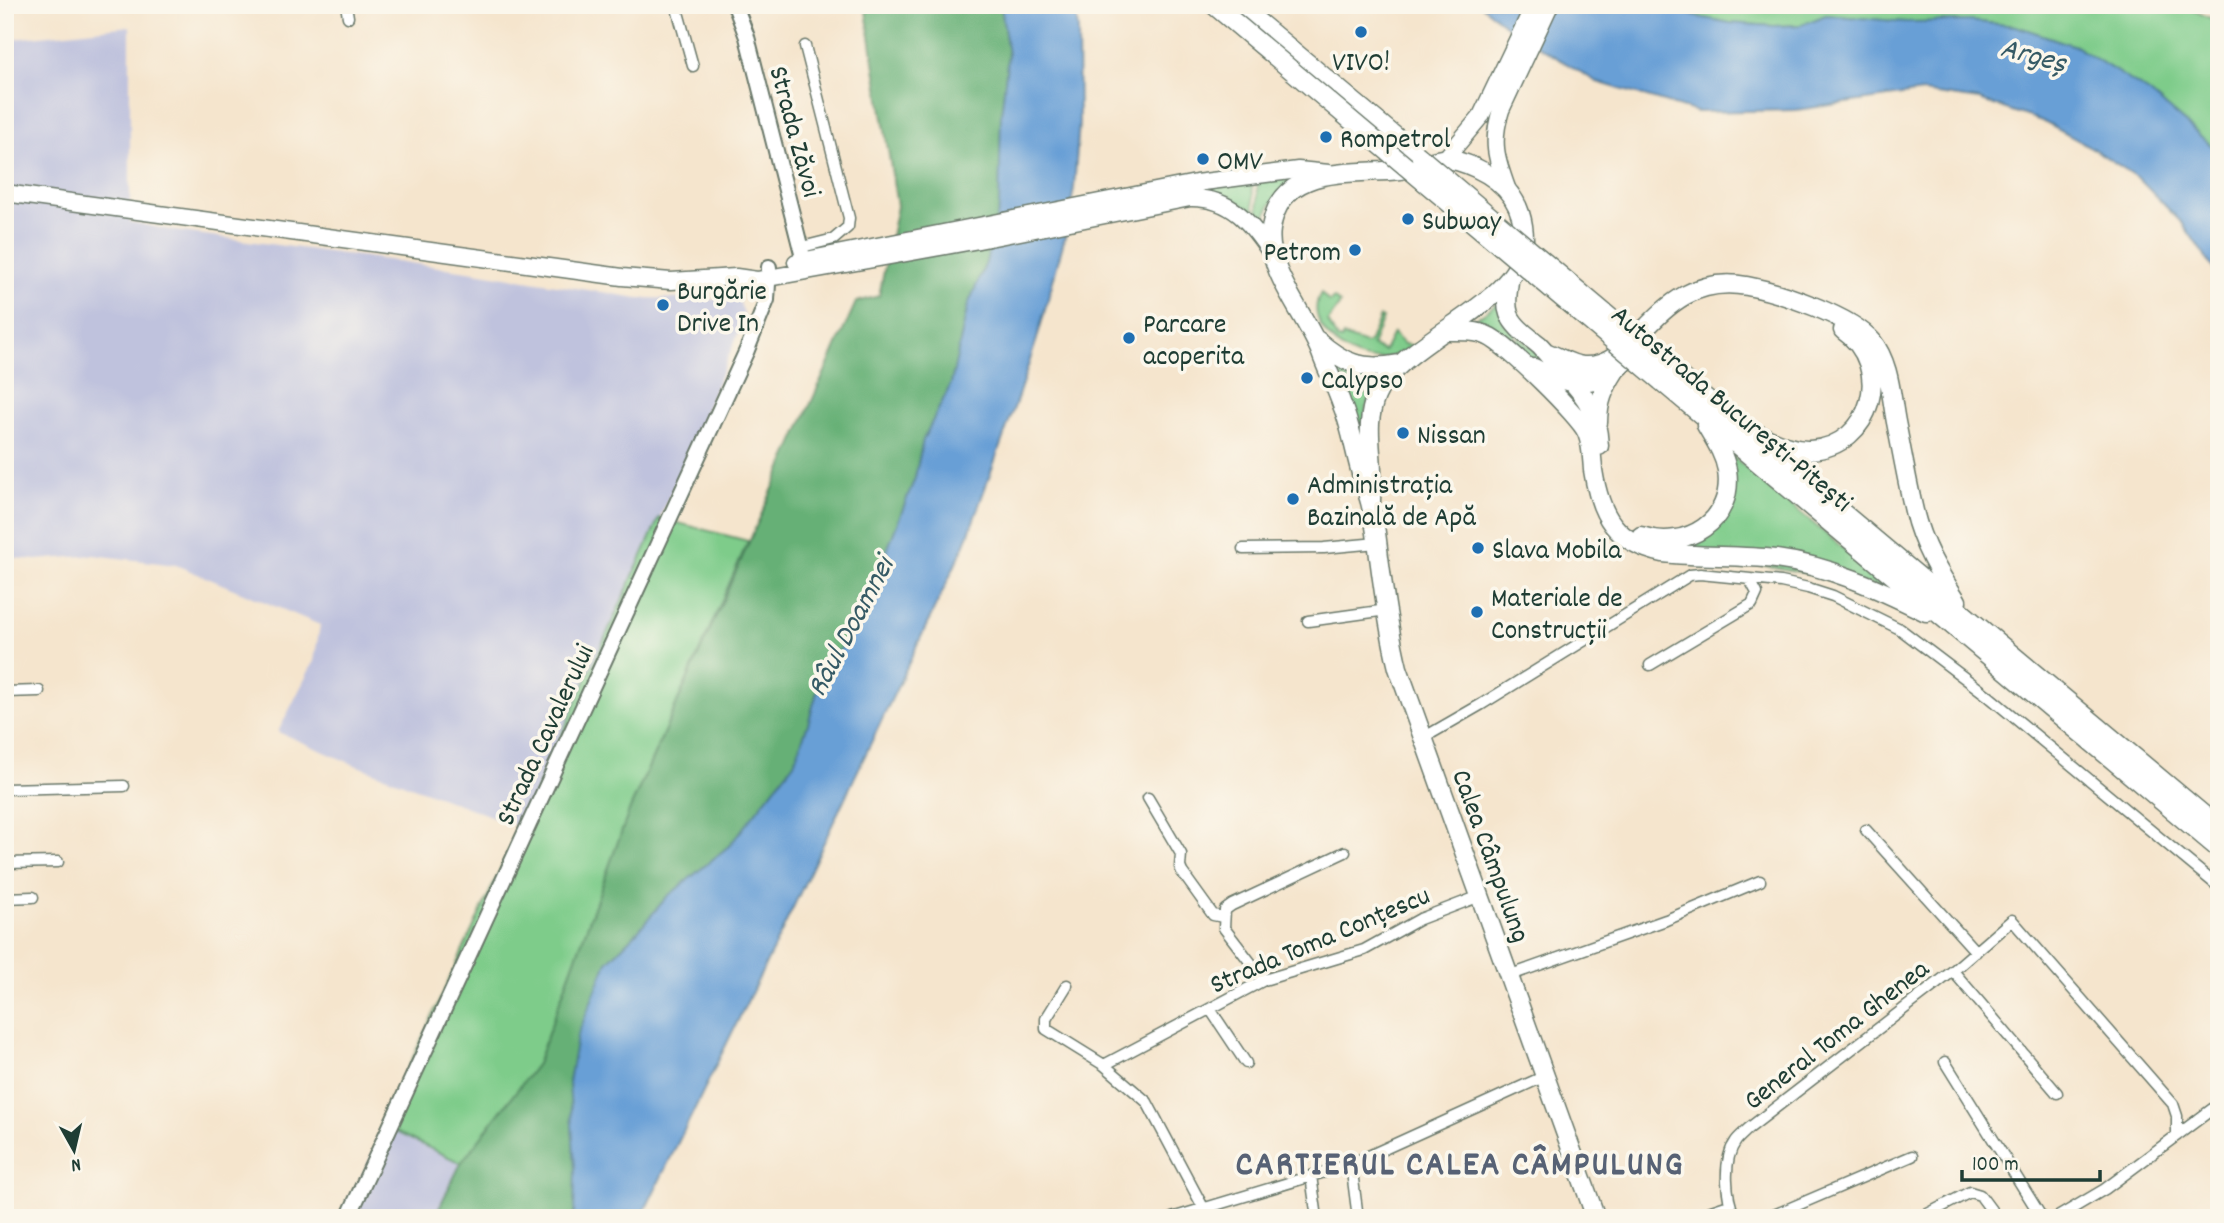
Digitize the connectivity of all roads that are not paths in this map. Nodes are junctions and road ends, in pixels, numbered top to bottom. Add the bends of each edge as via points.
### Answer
1 (346, 5) edge
2 (676, 5) edge
3 (735, 5) edge
4 (1214, 5) edge
5 (1238, 5) edge
6 (1534, 5) edge
7 (1550, 5) edge
8 (348, 17) dead end
9 (805, 46) dead end
10 (693, 66) dead end
11 (1502, 92) junction
12 (1445, 159) junction
13 (1329, 173) junction
14 (1507, 188) junction
15 (5, 193) edge
16 (1114, 205) junction
17 (1273, 256) junction
18 (804, 259) junction
19 (770, 272) junction
20 (1509, 281) junction
21 (1446, 331) junction
22 (1315, 338) junction
23 (1548, 353) junction
24 (1516, 357) junction
25 (1399, 364) junction
26 (1616, 369) junction
27 (1666, 375) junction
28 (1576, 383) junction
29 (1699, 413) junction
30 (1739, 426) junction
31 (1598, 433) junction
32 (1371, 502) junction
33 (1377, 542) junction
34 (1243, 549) dead end
35 (1750, 580) junction
36 (1387, 610) junction
37 (1308, 621) dead end
38 (1961, 622) junction
39 (1650, 665) dead end
40 (39, 691) dead end
41 (5, 692) edge
42 (1423, 738) junction
43 (124, 786) dead end
44 (5, 789) edge
45 (1148, 798) dead end
46 (2219, 828) edge
47 (1866, 830) dead end
48 (2219, 849) edge
49 (1345, 852) dead end
50 (58, 862) dead end
51 (5, 863) edge
52 (1760, 881) dead end
53 (2219, 887) edge
54 (1480, 896) junction
55 (33, 897) dead end
56 (5, 898) edge
57 (1223, 917) junction
58 (1976, 952) junction
59 (1953, 971) junction
60 (1508, 976) junction
61 (1264, 980) junction
62 (1067, 985) dead end
63 (1210, 1009) junction
64 (1944, 1062) dead end
65 (1246, 1063) dead end
66 (1104, 1065) junction
67 (1545, 1076) junction
68 (2057, 1093) dead end
69 (2219, 1104) edge
70 (2177, 1134) junction
71 (1912, 1156) dead end
72 (1350, 1164) junction
73 (1311, 1176) junction
74 (1729, 1205) junction
75 (1204, 1209) junction
76 (348, 1218) edge
77 (1172, 1218) edge
78 (1317, 1218) edge
79 (1358, 1218) edge
80 (1596, 1218) edge
81 (1691, 1218) edge
82 (1735, 1218) edge
83 (1767, 1218) edge
84 (1920, 1218) edge
85 (1997, 1218) edge
86 (2042, 1218) edge
87 (2056, 1218) edge

1 - 8 street
2 - 10 street
3 - 18 main road, Strada Zăvoi
4 - 27 highway, Autostrada București-Pitești, bridge
5 - 27 highway, Autostrada București-Pitești, bridge
6 - 11 main road
7 - 11 main road
9 - 18 street via 849,218 848,227
11 - 12 main road
11 - 14 main road via 1494,141
12 - 13 highway via 1401,170
12 - 14 highway via 1467,164
13 - 16 main road via 1298,170 1187,185
13 - 17 highway via 1284,198 1270,232
14 - 20 highway, Calea Câmpulung via 1519,211 1524,244
15 - 19 main road via 622,277 757,279
16 - 17 main road via 1191,198 1219,201 1243,216
16 - 18 main road via 841,259
17 - 22 highway, Calea Câmpulung
18 - 19 main road
19 - 76 main road, Strada Cavalerului via 767,300 747,350
20 - 21 highway, Calea Câmpulung
20 - 23 highway via 1509,316
21 - 24 highway via 1482,333
21 - 25 highway, Calea Câmpulung
22 - 25 highway via 1332,354 1357,365
22 - 32 highway, Calea Câmpulung via 1342,404
23 - 28 highway
23 - 38 highway via 1583,366 1603,363 1622,352 1676,300 1697,289 1721,285 1762,290 1851,324 1872,341 1882,358 1914,512
24 - 28 highway via 1547,376
24 - 38 highway via 1585,428 1600,502 1610,522 1630,541 1663,553 1755,557 1818,567
25 - 32 highway, Calea Câmpulung via 1384,380 1370,414
26 - 28 highway
26 - 30 highway via 1667,317 1699,298 1722,293 1756,297 1827,322 1850,334 1862,349 1871,369 1870,404 1864,418 1843,440 1806,450
26 - 31 highway via 1600,401
27 - 29 highway, Autostrada București-Pitești
27 - 30 highway, Autostrada București-Pitești
28 - 31 highway via 1588,400
29 - 31 highway via 1725,461 1727,487 1722,507 1708,524 1677,540 1642,536 1618,518 1605,492
29 - 38 highway, Autostrada București-Pitești
30 - 38 highway, Autostrada București-Pitești
32 - 33 highway, Calea Câmpulung
33 - 34 street
33 - 36 highway, Calea Câmpulung
35 - 39 street via 1757,593 1752,604
35 - 42 street via 1690,575
35 - 53 street via 1780,582 1833,596 1900,629
36 - 37 street
36 - 42 highway, Calea Câmpulung via 1398,668
38 - 46 highway, Autostrada București-Pitești
38 - 48 highway, Autostrada București-Pitești
40 - 41 street
42 - 54 highway, Calea Câmpulung
43 - 44 street
45 - 57 street via 1181,854 1182,872 1213,915
47 - 58 street
49 - 57 street via 1232,905
50 - 51 street
52 - 60 street
54 - 60 highway, Calea Câmpulung
54 - 61 street, Strada Toma Conțescu via 1420,919 1364,950
55 - 56 street
57 - 61 street via 1224,928
58 - 59 street, General Toma Ghenea
58 - 70 street, General Toma Ghenea via 2012,920 2173,1104
59 - 68 street
59 - 74 street, General Toma Ghenea via 1734,1143 1727,1177
60 - 67 highway, Calea Câmpulung
61 - 63 street, Strada Toma Conțescu
62 - 66 street via 1045,1026
63 - 65 street
63 - 66 street, Strada Toma Conțescu
64 - 86 street
66 - 75 street via 1147,1102
67 - 72 street
67 - 80 highway, Calea Câmpulung
69 - 70 street
70 - 87 street via 2105,1189
71 - 83 street
72 - 73 street
72 - 79 street
73 - 75 street
73 - 78 street
74 - 81 street
74 - 82 street
75 - 77 street
84 - 85 street via 1970,1192 1980,1195

